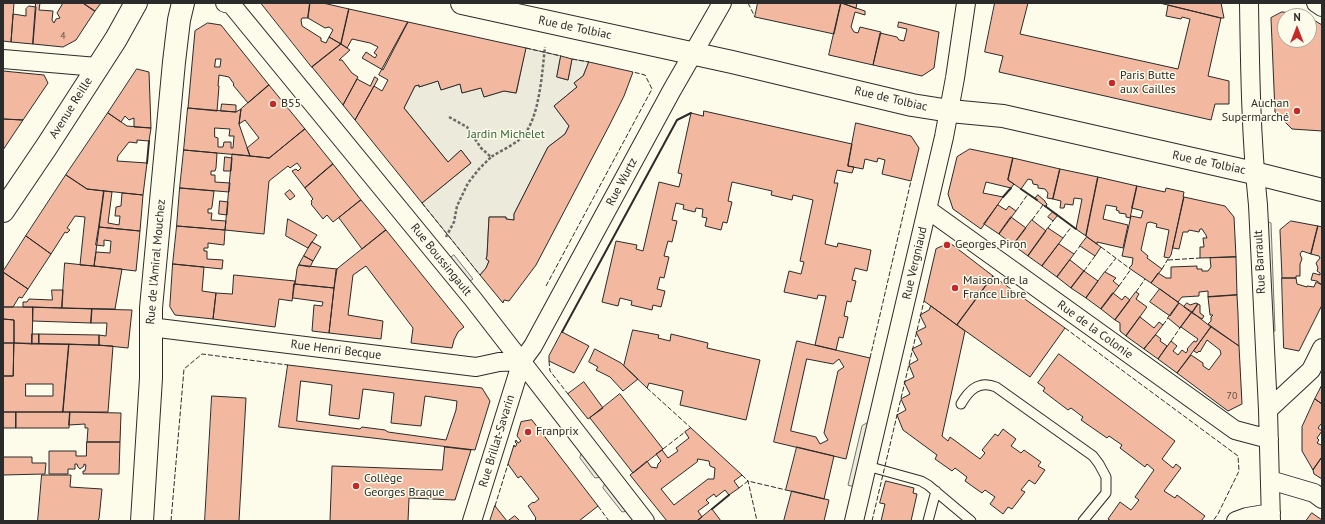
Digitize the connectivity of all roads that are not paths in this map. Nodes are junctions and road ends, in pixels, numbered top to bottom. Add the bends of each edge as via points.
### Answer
1 (136, 3) edge
2 (182, 3) edge
3 (229, 3) edge
4 (462, 3) edge
5 (722, 3) edge
6 (966, 3) edge
7 (1249, 3) edge
8 (1316, 3) edge
9 (1322, 7) edge
10 (693, 53) junction
11 (3, 59) edge
12 (97, 67) junction
13 (950, 111) junction
14 (1254, 173) junction
15 (1322, 190) edge
16 (927, 209) junction
17 (3, 211) edge
18 (150, 327) junction
19 (1322, 348) edge
20 (522, 361) junction
21 (961, 404) dead end
22 (1268, 410) junction
23 (1269, 439) junction
24 (867, 466) junction
25 (1270, 480) junction
26 (936, 491) junction
27 (1322, 499) edge
28 (1271, 517) edge
29 (142, 521) edge
30 (472, 521) edge
31 (645, 521) edge
32 (854, 521) edge
33 (928, 521) edge
34 (971, 521) edge
35 (1083, 521) edge
36 (1236, 521) edge

1 - 12 main road, Avenue Reille
2 - 18 main road, Rue de l'Amiral Mouchez via 172,73
3 - 20 street, Rue Boussingault
4 - 10 main road, Rue de Tolbiac
5 - 10 street, Rue Wurtz
6 - 13 street, Rue Vergniaud
7 - 14 street, Rue Barrault
8 - 9 street
10 - 13 main road, Rue de Tolbiac via 912,105
10 - 20 street, Rue Wurtz via 533,346
11 - 12 street
12 - 17 main road, Avenue Reille
13 - 14 main road, Rue de Tolbiac via 1003,116
13 - 16 street, Rue Vergniaud
14 - 15 main road, Rue de Tolbiac
14 - 22 street, Rue Barrault via 1258,205
16 - 23 street, Rue de la Colonie via 1235,430
16 - 24 street, Rue Vergniaud
18 - 20 street, Rue Henri Becque via 476,367
18 - 29 main road, Rue de l'Amiral Mouchez via 151,378
19 - 22 street via 1311,370
20 - 30 street, Rue Brillat-Savarin
20 - 31 street, Rue Boussingault
21 - 35 lane via 966,394 975,387 991,385 1093,456 1106,477 1106,493
22 - 23 street, Rue Barrault
23 - 25 street, Rue Barrault
24 - 26 lane via 921,480
24 - 32 street, Rue Vergniaud
25 - 27 street via 1314,493
25 - 28 street, Rue Barrault
26 - 33 lane
26 - 34 lane
28 - 36 street via 1247,517

